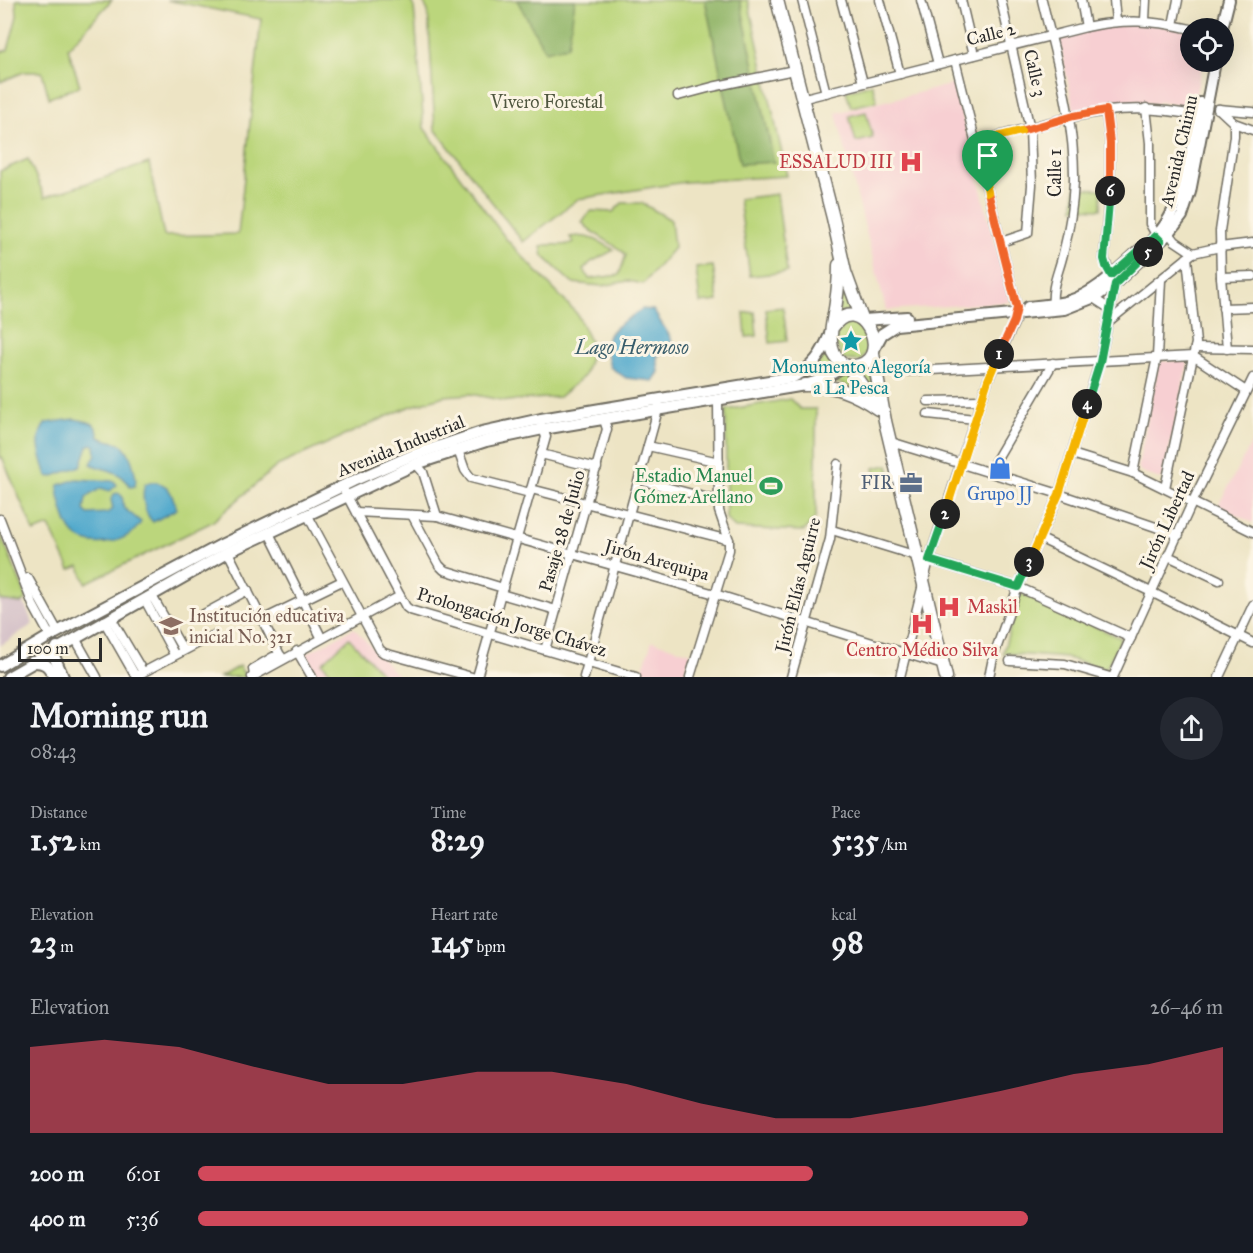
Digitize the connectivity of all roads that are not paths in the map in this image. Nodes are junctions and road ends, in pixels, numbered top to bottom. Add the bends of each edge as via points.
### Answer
1 (777, 0) edge
2 (802, 0) edge
3 (841, 0) edge
4 (880, 0) edge
5 (921, 0) edge
6 (961, 0) edge
7 (1001, 0) edge
8 (1042, 0) edge
9 (1080, 0) edge
10 (1114, 0) edge
11 (1146, 0) edge
12 (1178, 0) edge
13 (1222, 0) edge
14 (1229, 0) edge
15 (1218, 18) edge
16 (1224, 18) edge
17 (1116, 21) junction
18 (1145, 21) junction
19 (1173, 25) junction
20 (1086, 27) junction
21 (1180, 27) edge
22 (1050, 36) junction
23 (1011, 46) junction
24 (974, 55) junction
25 (956, 60) junction
26 (938, 64) junction
27 (794, 70) junction
28 (1207, 72) edge
29 (1212, 72) edge
30 (900, 74) junction
31 (862, 83) junction
32 (826, 93) junction
33 (678, 96) dead end
34 (801, 99) junction
35 (1146, 108) junction
36 (1201, 109) junction
37 (1218, 109) junction
38 (1106, 110) junction
39 (1253, 112) edge
40 (1069, 117) junction
41 (1234, 123) junction
42 (1030, 129) junction
43 (1253, 130) edge
44 (976, 142) junction
45 (1162, 237) junction
46 (1001, 242) junction
47 (1253, 243) edge
48 (1220, 247) junction
49 (838, 249) junction
50 (1190, 255) junction
51 (1253, 276) edge
52 (1221, 277) junction
53 (1113, 279) junction
54 (1161, 280) junction
55 (1093, 298) junction
56 (1253, 307) edge
57 (1053, 308) junction
58 (1223, 308) junction
59 (1110, 309) junction
60 (1017, 311) junction
61 (863, 319) junction
62 (1108, 322) junction
63 (831, 331) junction
64 (1227, 349) junction
65 (1253, 349) edge
66 (873, 351) junction
67 (1194, 352) junction
68 (1157, 357) junction
69 (1100, 362) junction
70 (1053, 363) junction
71 (847, 366) junction
72 (992, 367) junction
73 (876, 373) junction
74 (1253, 378) edge
75 (805, 385) junction
76 (1246, 391) junction
77 (981, 400) junction
78 (718, 401) junction
79 (928, 401) dead end
80 (659, 405) junction
81 (878, 409) junction
82 (928, 414) dead end
83 (975, 419) junction
84 (604, 420) junction
85 (885, 421) junction
86 (542, 424) junction
87 (891, 442) junction
88 (648, 446) junction
89 (458, 450) junction
90 (541, 454) junction
91 (1072, 454) junction
92 (719, 462) junction
93 (416, 464) junction
94 (838, 464) dead end
95 (961, 464) junction
96 (597, 468) junction
97 (989, 472) junction
98 (1133, 473) junction
99 (639, 480) junction
100 (1165, 488) junction
101 (344, 491) junction
102 (531, 491) junction
103 (1059, 494) junction
104 (719, 501) junction
105 (586, 503) junction
106 (1192, 503) junction
107 (356, 512) junction
108 (307, 514) junction
109 (412, 515) junction
110 (630, 515) junction
111 (437, 516) junction
112 (0, 519) edge
113 (832, 530) junction
114 (1253, 532) edge
115 (269, 533) junction
116 (1179, 535) junction
117 (517, 537) junction
118 (1039, 538) junction
119 (729, 540) junction
120 (228, 552) junction
121 (573, 553) junction
122 (917, 555) junction
123 (1168, 556) junction
124 (929, 560) junction
125 (616, 565) junction
126 (924, 580) junction
127 (1219, 580) dead end
128 (342, 581) junction
129 (1018, 587) junction
130 (248, 591) junction
131 (502, 591) junction
132 (1151, 592) junction
133 (715, 594) junction
134 (400, 596) junction
135 (148, 598) junction
136 (303, 599) junction
137 (1253, 605) edge
138 (556, 610) junction
139 (202, 615) dead end
140 (361, 617) junction
141 (107, 619) junction
142 (262, 620) junction
143 (807, 623) junction
144 (54, 634) junction
145 (489, 635) junction
146 (212, 636) dead end
147 (1239, 636) junction
148 (321, 637) junction
149 (75, 638) junction
150 (1131, 638) junction
151 (1253, 643) edge
152 (28, 649) junction
153 (56, 649) junction
154 (545, 650) junction
155 (297, 651) junction
156 (178, 652) junction
157 (907, 654) junction
158 (282, 657) junction
159 (1010, 661) dead end
160 (33, 662) junction
161 (588, 663) junction
162 (0, 666) edge
163 (944, 671) edge
164 (138, 675) edge
165 (253, 676) edge
166 (8, 677) edge
167 (54, 677) edge
168 (63, 677) edge
169 (97, 677) edge
170 (312, 677) edge
171 (472, 677) edge
172 (477, 677) edge
173 (584, 677) edge
174 (636, 677) edge
175 (690, 677) edge
176 (791, 677) edge
177 (900, 677) edge
178 (989, 677) edge
179 (1111, 677) edge
180 (1219, 677) edge

1 - 27 highway
2 - 32 street
3 - 31 street
4 - 30 street
5 - 26 street
6 - 24 street
7 - 23 street, Calle 3
8 - 22 street, Calle 1
9 - 20 street
10 - 17 street
11 - 18 street
12 - 19 street
13 - 15 main road
14 - 16 main road
17 - 18 street, Calle 2
17 - 20 street, Calle 2
18 - 19 street, Calle 2
19 - 21 street, Calle 2
20 - 22 street, Calle 2
22 - 23 street, Calle 2
22 - 40 street, Calle 1
23 - 24 street, Calle 2
23 - 42 street, Calle 3
24 - 25 street, Calle 2
25 - 26 street, Calle 2
25 - 44 street
26 - 30 street, Calle 2
27 - 33 street
27 - 34 highway
28 - 36 main road, Avenida Chimu
29 - 36 main road, Avenida Chimu
30 - 31 street, Calle 2
31 - 32 street, Calle 2
32 - 34 street, Calle 2
34 - 49 highway
35 - 36 street
35 - 38 street
35 - 45 street via 1150,224
36 - 37 street
36 - 45 main road, Avenida Chimu via 1177,203
37 - 39 street
37 - 41 street
38 - 40 street
38 - 53 street via 1110,186 1104,259
40 - 42 street
40 - 57 street, Calle 1 via 1074,182 1064,253 1054,281
41 - 43 street
41 - 48 street
42 - 44 street
42 - 46 street, Calle 3 via 1029,230
44 - 46 street
45 - 50 street via 1175,241
45 - 53 main road, Avenida Chimu
46 - 60 street
47 - 48 street
48 - 50 street
48 - 52 street
49 - 61 highway
49 - 63 highway
50 - 54 street
50 - 67 street
51 - 52 street
52 - 58 street
53 - 55 main road, Avenida Chimu
53 - 57 main road, Avenida Chimu
53 - 59 street
54 - 62 street
54 - 68 street
55 - 57 main road, Avenida Chimu
55 - 59 street
56 - 58 street
57 - 60 main road, Avenida Chimu
58 - 64 street
59 - 62 street
60 - 61 main road, Avenida Chimu
60 - 66 main road, Avenida Chimu via 896,325 882,334
60 - 72 street
61 - 63 highway via 844,317
61 - 66 highway via 870,331
62 - 69 street
63 - 71 highway via 834,352
63 - 80 main road, Avenida Industrial via 817,360 803,373
64 - 65 street
64 - 67 street
66 - 71 highway via 862,364
66 - 73 highway
67 - 68 street
67 - 76 street
67 - 100 street
68 - 69 street
68 - 98 street
69 - 70 street
69 - 91 street
70 - 72 street
70 - 97 street
71 - 75 main road, Avenida Industrial
71 - 81 highway
72 - 73 street
72 - 77 street
73 - 85 highway
74 - 76 street, Jirón Libertad
75 - 78 main road, Avenida Industrial
75 - 81 highway via 828,385
76 - 106 street, Jirón Libertad
77 - 79 street
77 - 83 street
78 - 80 main road, Avenida Industrial
78 - 92 street
80 - 84 main road, Avenida Industrial
80 - 86 main road, Avenida Industrial
80 - 88 street
81 - 85 highway
82 - 83 street
83 - 95 street
84 - 86 main road, Avenida Industrial
84 - 96 street, Pasaje 28 de Julio via 607,429
85 - 87 highway
86 - 89 main road, Avenida Industrial
86 - 90 street via 546,437
86 - 101 main road, Avenida Industrial via 482,432 451,441 413,455
87 - 95 street
87 - 122 highway
88 - 92 street
88 - 99 street
89 - 93 main road, Avenida Industrial
89 - 102 street via 471,478
90 - 96 street
90 - 102 street
91 - 98 street
91 - 103 street
92 - 104 street
93 - 101 main road, Avenida Industrial
93 - 111 street via 423,472
94 - 113 street, Jirón Elías Aguirre
95 - 97 street
95 - 124 street
96 - 105 street, Pasaje 28 de Julio
97 - 103 street
98 - 100 street
99 - 104 street
99 - 110 street
100 - 106 street
101 - 107 street, Prolongación Jorge Chávez
101 - 108 main road, Avenida Industrial
101 - 144 main road, Avenida Industrial via 222,544
102 - 105 street
102 - 117 street
103 - 116 street
103 - 118 street
104 - 119 street
105 - 110 street
105 - 121 street, Pasaje 28 de Julio
106 - 114 street
106 - 116 street, Jirón Libertad
107 - 109 street, Jirón Arequipa
107 - 134 street, Prolongación Jorge Chávez
108 - 115 main road, Avenida Industrial
108 - 128 street
109 - 111 street, Jirón Arequipa
109 - 131 street via 444,570
110 - 119 street
110 - 125 street
111 - 117 street, Jirón Arequipa
112 - 144 street
113 - 122 street
113 - 143 street, Jirón Elías Aguirre
115 - 120 main road, Avenida Industrial
115 - 136 street
116 - 123 street, Jirón Libertad
117 - 121 street, Jirón Arequipa
117 - 131 street
118 - 129 street
118 - 132 street
119 - 133 street
120 - 130 street
120 - 135 main road, Avenida Industrial
121 - 125 street, Jirón Arequipa
121 - 138 street, Pasaje 28 de Julio
122 - 124 street
122 - 126 highway
123 - 127 street
123 - 132 street, Jirón Libertad
124 - 126 street
124 - 129 street
125 - 133 street, Jirón Arequipa
125 - 161 street
126 - 157 street
126 - 163 highway
128 - 136 street
128 - 140 street
129 - 150 street
129 - 178 street
130 - 139 street
130 - 142 street
131 - 138 street
131 - 145 street
132 - 147 street
132 - 150 street, Jirón Libertad
133 - 143 street, Jirón Arequipa
133 - 175 street
134 - 140 street
134 - 145 street, Prolongación Jorge Chávez via 410,610
135 - 141 main road, Avenida Industrial
135 - 156 street
136 - 142 street
136 - 148 street
137 - 147 street
138 - 154 street, Pasaje 28 de Julio
140 - 148 street
140 - 171 street via 384,653
141 - 149 main road, Avenida Industrial
141 - 164 street
142 - 158 street
143 - 157 street, Jirón Arequipa
143 - 176 street, Jirón Elías Aguirre
144 - 152 main road, Avenida Industrial
144 - 153 main road via 58,640
145 - 154 street, Prolongación Jorge Chávez
145 - 172 street
146 - 156 street
147 - 151 street
147 - 180 street
148 - 155 street
149 - 153 main road, Avenida Industrial
149 - 169 street
150 - 179 street, Jirón Libertad
152 - 160 main road via 26,658
152 - 162 main road, Avenida Industrial
153 - 160 main road, Avenida Industrial
153 - 168 main road via 55,660
154 - 161 street, Prolongación Jorge Chávez
155 - 158 street
155 - 170 street
156 - 164 street
157 - 163 street, Jirón Arequipa
157 - 177 street
158 - 165 street
159 - 179 street via 1065,664
160 - 166 main road, Avenida Industrial
160 - 167 main road via 47,665
161 - 173 street
161 - 174 street, Prolongación Jorge Chávez

